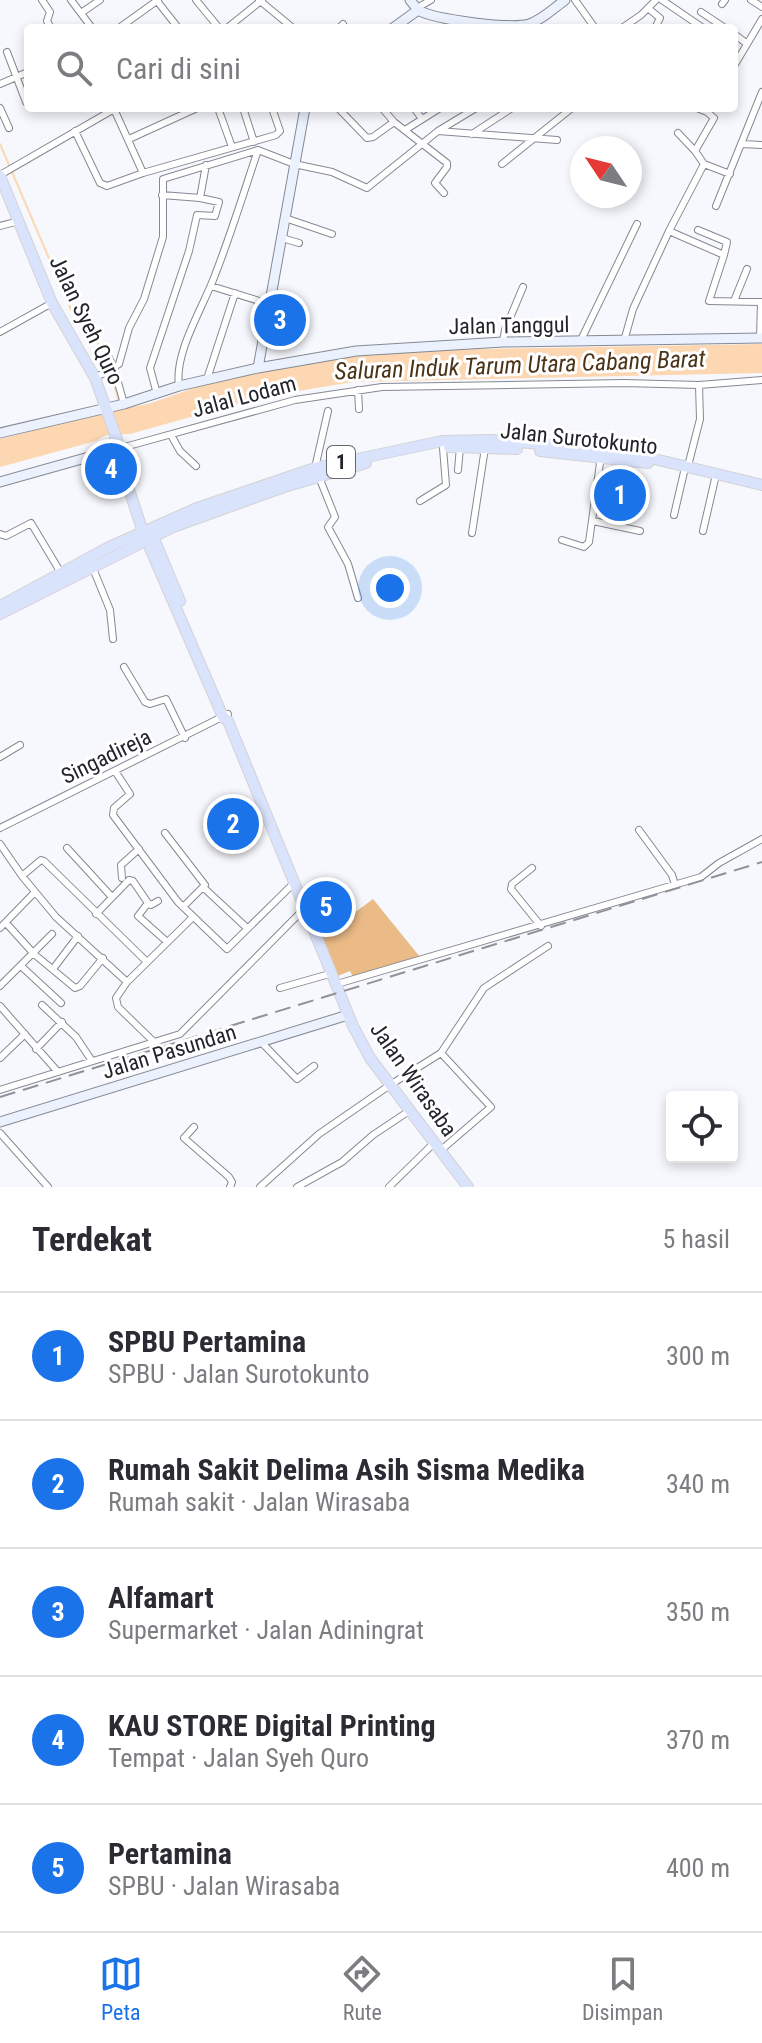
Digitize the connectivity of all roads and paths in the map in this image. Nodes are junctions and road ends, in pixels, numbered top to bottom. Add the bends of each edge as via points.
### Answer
1 (43, 0) edge
2 (71, 0) edge
3 (100, 0) edge
4 (157, 0) edge
5 (196, 0) edge
6 (260, 0) edge
7 (431, 0) edge
8 (565, 0) edge
9 (575, 0) edge
10 (656, 0) edge
11 (662, 0) edge
12 (751, 0) edge
13 (415, 6) edge
14 (762, 7) edge
15 (649, 9) junction
16 (701, 12) dead end
17 (81, 13) junction
18 (762, 19) edge
19 (283, 20) junction
20 (49, 24) edge
21 (89, 24) edge
22 (124, 24) edge
23 (175, 24) edge
24 (216, 24) edge
25 (232, 24) edge
26 (279, 24) edge
27 (288, 24) edge
28 (397, 24) edge
29 (507, 24) edge
30 (528, 24) edge
31 (592, 24) edge
32 (628, 24) edge
33 (657, 24) edge
34 (697, 24) edge
35 (719, 24) edge
36 (738, 37) edge
37 (746, 43) junction
38 (7, 52) dead end
39 (738, 58) edge
40 (24, 74) edge
41 (17, 78) junction
42 (0, 84) edge
43 (762, 92) edge
44 (24, 97) edge
45 (0, 108) edge
46 (108, 112) edge
47 (117, 112) edge
48 (188, 112) edge
49 (219, 112) edge
50 (244, 112) edge
51 (273, 112) edge
52 (304, 112) edge
53 (342, 112) edge
54 (385, 112) edge
55 (417, 112) edge
56 (433, 112) edge
57 (469, 112) edge
58 (506, 112) edge
59 (567, 112) edge
60 (704, 112) edge
61 (717, 112) edge
62 (713, 117) junction
63 (422, 119) junction
64 (394, 122) junction
65 (9, 128) dead end
66 (405, 130) junction
67 (75, 131) junction
68 (438, 131) junction
69 (678, 133) dead end
70 (472, 134) junction
71 (537, 138) junction
72 (129, 139) junction
73 (557, 140) dead end
74 (254, 142) junction
75 (421, 142) junction
76 (741, 144) junction
77 (762, 145) edge
78 (232, 147) junction
79 (258, 150) junction
80 (695, 151) junction
81 (294, 164) junction
82 (502, 164) dead end
83 (704, 164) junction
84 (206, 165) junction
85 (143, 173) junction
86 (1, 174) edge
87 (730, 174) junction
88 (444, 193) dead end
89 (162, 195) junction
90 (200, 198) junction
91 (716, 206) dead end
92 (285, 218) junction
93 (19, 221) junction
94 (637, 224) dead end
95 (0, 226) edge
96 (698, 230) dead end
97 (669, 231) junction
98 (332, 234) dead end
99 (282, 238) junction
100 (299, 243) dead end
101 (724, 255) junction
102 (747, 269) dead end
103 (211, 286) junction
104 (523, 287) dead end
105 (235, 293) junction
106 (734, 301) junction
107 (52, 303) junction
108 (269, 304) junction
109 (0, 332) edge
110 (761, 338) edge
111 (624, 341) junction
112 (503, 342) junction
113 (580, 342) junction
114 (104, 348) dead end
115 (258, 368) junction
116 (112, 369) junction
117 (95, 378) junction
118 (207, 379) junction
119 (762, 380) edge
120 (699, 385) junction
121 (179, 386) junction
122 (358, 390) junction
123 (157, 394) junction
124 (122, 404) junction
125 (106, 409) junction
126 (359, 409) dead end
127 (328, 411) dead end
128 (0, 433) edge
129 (171, 435) junction
130 (116, 443) junction
131 (488, 444) junction
132 (460, 447) junction
133 (443, 448) junction
134 (572, 450) junction
135 (601, 456) junction
136 (196, 466) dead end
137 (458, 470) dead end
138 (693, 470) junction
139 (317, 473) junction
140 (715, 479) junction
141 (0, 482) edge
142 (762, 485) edge
143 (762, 492) edge
144 (420, 501) dead end
145 (674, 515) dead end
146 (593, 521) junction
147 (640, 531) dead end
148 (703, 531) dead end
149 (472, 533) dead end
150 (0, 534) edge
151 (148, 534) junction
152 (562, 540) dead end
153 (92, 566) junction
154 (61, 573) junction
155 (358, 598) dead end
156 (0, 606) edge
157 (0, 614) edge
158 (113, 639) dead end
159 (124, 667) dead end
160 (226, 717) junction
161 (185, 738) junction
162 (20, 745) dead end
163 (0, 757) edge
164 (115, 771) junction
165 (0, 828) edge
166 (639, 830) dead end
167 (165, 833) dead end
168 (762, 839) edge
169 (0, 844) edge
170 (67, 848) dead end
171 (139, 849) junction
172 (532, 868) dead end
173 (22, 876) junction
174 (122, 878) dead end
175 (294, 883) junction
176 (675, 885) junction
177 (204, 888) junction
178 (35, 892) junction
179 (111, 896) junction
180 (158, 901) dead end
181 (148, 903) junction
182 (183, 907) junction
183 (306, 913) junction
184 (96, 914) junction
185 (193, 917) junction
186 (3, 925) edge
187 (541, 926) junction
188 (247, 928) junction
189 (52, 934) dead end
190 (78, 936) junction
191 (166, 941) junction
192 (548, 946) dead end
193 (34, 954) junction
194 (103, 958) junction
195 (147, 962) junction
196 (21, 966) junction
197 (53, 969) junction
198 (333, 973) junction
199 (127, 982) junction
200 (337, 984) junction
201 (0, 986) edge
202 (280, 988) dead end
203 (61, 1003) dead end
204 (42, 1005) dead end
205 (0, 1006) edge
206 (348, 1015) junction
207 (62, 1022) junction
208 (25, 1034) junction
209 (155, 1043) junction
210 (262, 1043) junction
211 (36, 1049) junction
212 (441, 1053) junction
213 (0, 1058) edge
214 (92, 1061) junction
215 (314, 1066) dead end
216 (58, 1072) junction
217 (390, 1085) junction
218 (0, 1090) edge
219 (409, 1111) junction
220 (0, 1122) edge
221 (194, 1127) dead end
222 (0, 1133) edge
223 (184, 1138) junction
224 (177, 1145) dead end
225 (437, 1147) junction
226 (48, 1187) edge
227 (230, 1187) edge
228 (260, 1187) edge
229 (297, 1187) edge
230 (389, 1187) edge
231 (468, 1187) edge

1 - 20 street via 50,12
2 - 17 street
3 - 17 street
4 - 22 street
4 - 23 street
5 - 24 street
6 - 19 street
6 - 25 street
7 - 13 street
8 - 30 street
9 - 31 street
10 - 15 street
11 - 34 street
12 - 14 street
13 - 28 street
13 - 29 street via 471,22
15 - 32 street
15 - 33 street via 660,18
16 - 35 street
17 - 21 street
18 - 37 street
19 - 26 street
19 - 27 street
36 - 37 street
37 - 39 street
38 - 41 street
40 - 41 street
41 - 42 street
41 - 44 street
43 - 76 street
45 - 65 street
46 - 67 street
47 - 72 street
48 - 72 street
49 - 78 street
50 - 74 street
51 - 74 street via 280,131
52 - 81 street
53 - 64 street via 367,138
54 - 64 street
55 - 63 street
56 - 63 street
57 - 68 street
58 - 70 street
59 - 71 street
60 - 62 street
61 - 62 street
62 - 80 street
63 - 66 street
64 - 66 street
66 - 75 street
67 - 85 street via 104,186
67 - 86 street
68 - 70 street
68 - 75 street
69 - 80 street
70 - 71 street
71 - 73 street
71 - 82 street
72 - 85 street
74 - 78 street
75 - 81 street via 368,188 332,172
75 - 88 street via 448,164 435,183
76 - 77 street
76 - 87 street
78 - 85 street
79 - 81 street
79 - 84 street
79 - 103 street
80 - 83 street
81 - 92 street
83 - 87 street
83 - 97 street
84 - 89 street via 163,179
84 - 90 street
86 - 93 main road, Jalan Syeh Quro
87 - 91 street
89 - 90 street
89 - 116 street via 163,237 121,361
90 - 123 street via 219,202 215,216 197,215 150,368
92 - 98 street
92 - 99 street
93 - 95 street
93 - 107 main road, Jalan Syeh Quro
94 - 113 street
96 - 101 street via 727,242
97 - 101 street
97 - 111 street
99 - 100 street
99 - 108 street
101 - 106 street via 709,301
102 - 106 street
103 - 105 street
103 - 121 street via 183,348
104 - 112 street
105 - 108 street
105 - 118 street
106 - 110 street via 761,302
107 - 109 street
107 - 117 main road, Jalan Syeh Quro
108 - 115 street
110 - 111 street, Jalan Tanggul
111 - 113 street, Jalan Tanggul
112 - 113 street, Jalan Tanggul
112 - 115 street, Jalan Tanggul via 393,347
114 - 116 street
115 - 118 street, Jalan Tanggul
116 - 117 street
116 - 124 street
117 - 125 main road, Jalan Syeh Quro
118 - 121 street, Jalan Tanggul
119 - 120 street, Jalal Lodam
120 - 122 street, Jalal Lodam
120 - 138 street
121 - 123 street, Jalan Tanggul
122 - 126 street
122 - 129 street, Jalal Lodam via 279,404
123 - 124 street, Jalan Tanggul
124 - 125 street, Jalan Tanggul
125 - 128 street, Jalan Tanggul
125 - 130 main road, Jalan Syeh Quro
127 - 139 street
129 - 130 street, Jalal Lodam
129 - 136 street
130 - 141 street
130 - 151 main road, Jalan Syeh Quro
131 - 132 main road, 1
131 - 134 main road, Jalan Surotokunto / 1
131 - 139 main road, 1 via 430,443
131 - 149 street
132 - 133 main road, 1
132 - 137 street
133 - 139 main road, 1
133 - 144 street via 446,485
134 - 135 main road, Jalan Surotokunto / 1
134 - 138 main road, Jalan Surotokunto / 1 via 617,450
135 - 138 main road, Jalan Surotokunto / 1
135 - 146 street
138 - 140 main road, Jalan Surotokunto / 1
138 - 142 main road, Jalan Surotokunto / 1
138 - 145 street
139 - 151 main road, 1
139 - 155 street via 335,517 328,527 348,564
140 - 143 main road, Jalan Surotokunto / 1
140 - 148 street
146 - 147 street
146 - 152 street via 586,546
150 - 154 street via 31,523
151 - 153 main road, 1
151 - 154 main road, 1
151 - 160 main road, Jalan Wirasaba
153 - 157 main road, 1
153 - 158 street via 110,610
154 - 156 main road, 1
159 - 161 street via 145,702 167,701
160 - 161 street, Singadireja
160 - 175 main road, Jalan Wirasaba
161 - 164 street, Singadireja
162 - 163 street
164 - 165 street, Singadireja
164 - 171 street via 130,794 112,812
166 - 176 street
167 - 177 street via 204,881
168 - 176 street via 706,875
169 - 173 street
170 - 179 street
171 - 174 street via 121,865
171 - 182 street
172 - 187 street via 511,889
173 - 178 street
173 - 184 street via 44,861
175 - 183 main road, Jalan Wirasaba
175 - 188 street
176 - 187 street
177 - 182 street
177 - 188 street
178 - 186 street
178 - 190 street
179 - 181 street via 129,880
179 - 184 street
180 - 181 street
181 - 191 street via 138,916
182 - 185 street
183 - 198 main road, Jalan Wirasaba
183 - 209 street via 186,1030
184 - 195 street
185 - 188 street via 227,949
185 - 191 street
186 - 193 street
187 - 200 street
189 - 193 street
190 - 194 street
190 - 197 street
191 - 195 street
192 - 212 street via 484,988
193 - 196 street
193 - 197 street
194 - 197 street via 77,988
194 - 199 street
195 - 199 street
196 - 201 street
196 - 203 street
198 - 200 main road, Jalan Wirasaba
198 - 202 street
199 - 209 street via 116,1003
200 - 206 main road, Jalan Wirasaba
204 - 207 street
205 - 208 street
206 - 210 street, Jalan Pasundan
206 - 217 main road, Jalan Wirasaba
207 - 211 street
207 - 214 street
208 - 211 street
208 - 213 street
209 - 214 street
210 - 215 street via 297,1079
210 - 220 street, Jalan Pasundan
211 - 216 street
212 - 217 street
212 - 225 street via 491,1107
214 - 216 street
216 - 218 street
217 - 219 main road, Jalan Wirasaba
217 - 228 street via 319,1134
219 - 225 main road, Jalan Wirasaba
219 - 229 street via 342,1162
221 - 223 street
222 - 226 street
223 - 224 street
223 - 227 street via 229,1177
225 - 230 street
225 - 231 main road, Jalan Wirasaba

